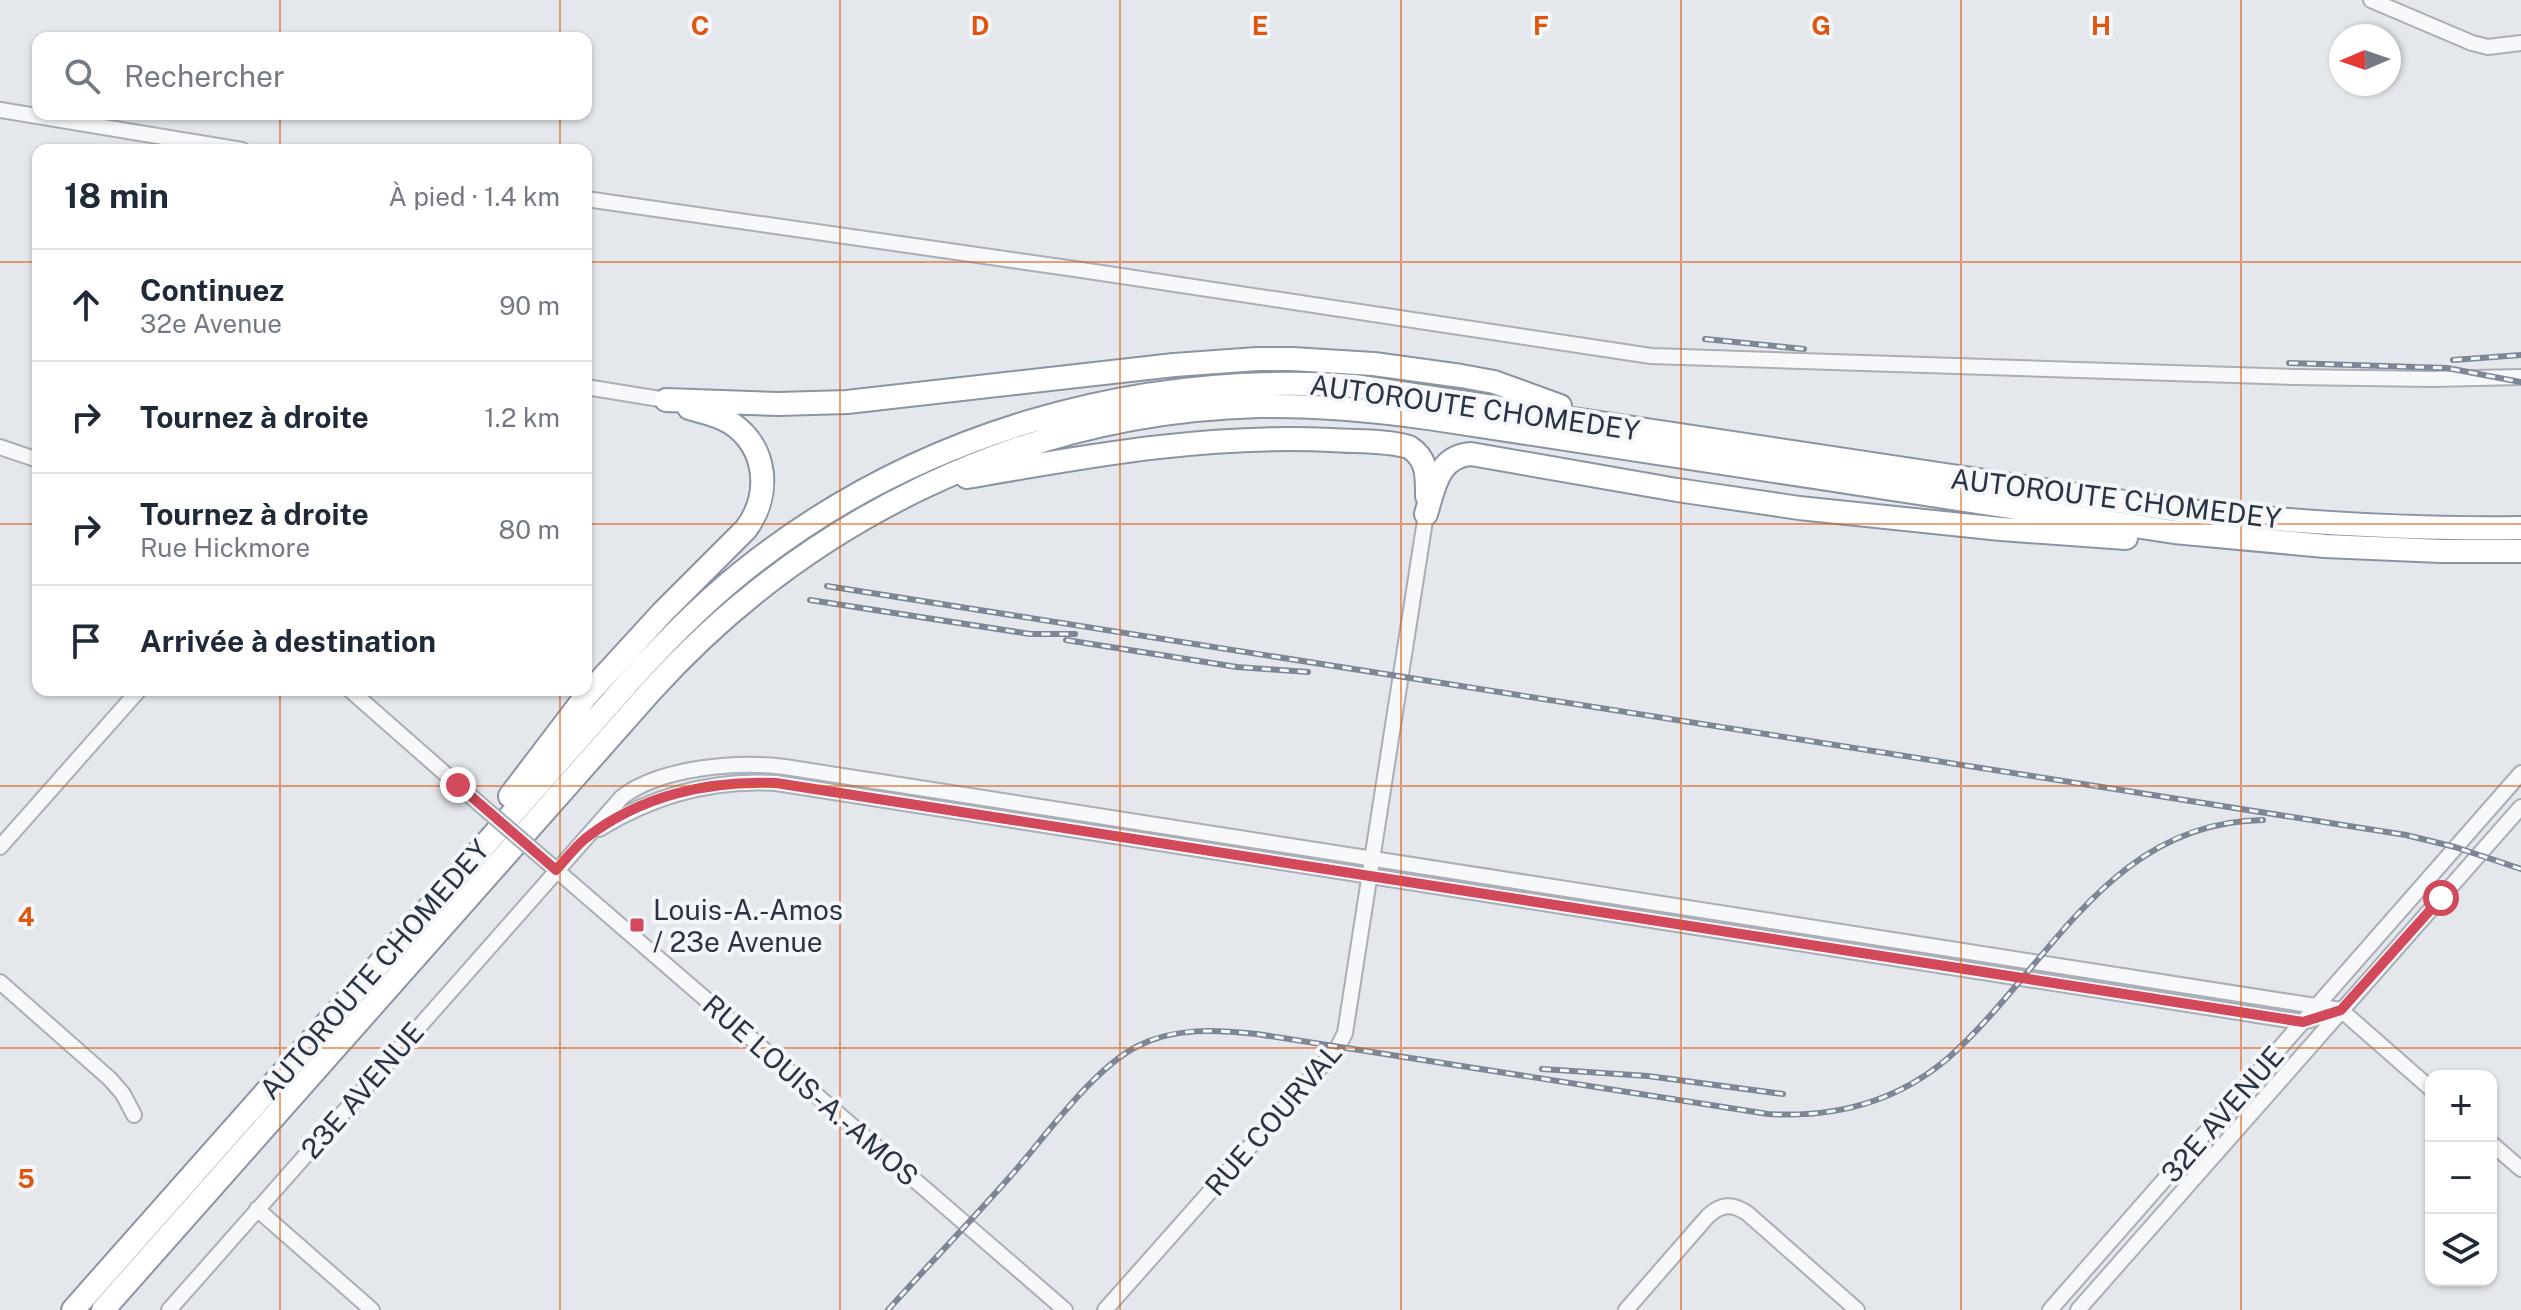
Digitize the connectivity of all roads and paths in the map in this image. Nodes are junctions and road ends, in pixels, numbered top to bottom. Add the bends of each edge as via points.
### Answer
1 (2371, 0) edge
2 (2521, 43) edge
3 (0, 110) edge
4 (32, 115) edge
5 (60, 120) edge
6 (206, 144) edge
7 (592, 200) edge
8 (2521, 377) edge
9 (592, 388) edge
10 (666, 400) junction
11 (1610, 423) junction
12 (0, 447) edge
13 (32, 458) edge
14 (928, 484) junction
15 (1426, 514) junction
16 (2521, 528) edge
17 (2280, 543) junction
18 (2521, 551) edge
19 (592, 691) edge
20 (134, 696) edge
21 (357, 696) edge
22 (587, 696) edge
23 (2521, 773) edge
24 (2521, 807) edge
25 (2491, 808) junction
26 (2507, 822) junction
27 (0, 847) edge
28 (1372, 867) junction
29 (556, 870) junction
30 (2424, 883) junction
31 (1552, 887) junction
32 (2441, 898) junction
33 (1549, 903) junction
34 (417, 921) junction
35 (2062, 968) junction
36 (0, 982) edge
37 (2059, 984) junction
38 (2315, 1008) junction
39 (2341, 1010) junction
40 (2303, 1022) junction
41 (2425, 1084) edge
42 (134, 1115) dead end
43 (2497, 1148) edge
44 (2521, 1169) edge
45 (257, 1209) junction
46 (109, 1305) edge
47 (73, 1310) edge
48 (169, 1310) edge
49 (372, 1310) edge
50 (1065, 1310) edge
51 (1105, 1310) edge
52 (1626, 1310) edge
53 (1857, 1310) edge
54 (2050, 1310) edge
55 (2078, 1310) edge

1 - 2 street via 2472,43
3 - 4 street
5 - 6 street
7 - 8 street via 1651,356 2337,378
9 - 10 street
10 - 11 highway via 847,402 1174,365 1292,359 1374,364 1494,382
10 - 19 highway via 738,429 760,460 762,495 746,529
11 - 16 highway, AUTOROUTE CHOMEDEY via 2178,510 2354,525
11 - 34 highway, AUTOROUTE CHOMEDEY via 1375,388 1262,383 1100,403 1016,425 939,454 800,530 706,603 646,662
12 - 13 street
14 - 15 highway via 1157,446 1258,439 1350,441 1403,445 1418,453 1426,468
14 - 17 highway, AUTOROUTE CHOMEDEY via 1023,447 1111,424 1222,408 1323,407 1428,418 2096,521
14 - 46 highway, AUTOROUTE CHOMEDEY via 798,559 692,648
15 - 17 highway via 1445,464 1471,454 1799,508 2046,533
15 - 28 street, RUE COURVAL
17 - 18 highway, AUTOROUTE CHOMEDEY
20 - 27 street
21 - 29 street, RUE LOUIS-A.-AMOS, bridge
22 - 34 highway
23 - 25 street, 32E AVENUE
24 - 26 street, 32E AVENUE
25 - 26 street
25 - 30 street, 32E AVENUE
26 - 32 street, 32E AVENUE
28 - 29 street, 23E AVENUE via 762,783 719,784 632,810 584,840
28 - 31 street
28 - 33 street
28 - 51 street, RUE COURVAL via 1343,1039
29 - 45 street, 23E AVENUE
29 - 50 street, RUE LOUIS-A.-AMOS
30 - 32 street
30 - 38 street, 32E AVENUE
31 - 33 street
31 - 35 street
32 - 39 street, 32E AVENUE
33 - 37 street
34 - 47 highway, AUTOROUTE CHOMEDEY
35 - 37 street
35 - 38 street
36 - 42 street via 110,1079
37 - 40 street
38 - 39 street
38 - 40 street, 32E AVENUE
39 - 40 street
39 - 41 street
39 - 55 street, 32E AVENUE
40 - 54 street, 32E AVENUE
43 - 44 street
45 - 48 street, 23E AVENUE
45 - 49 street
52 - 53 street via 1708,1216 1727,1205 1747,1213

